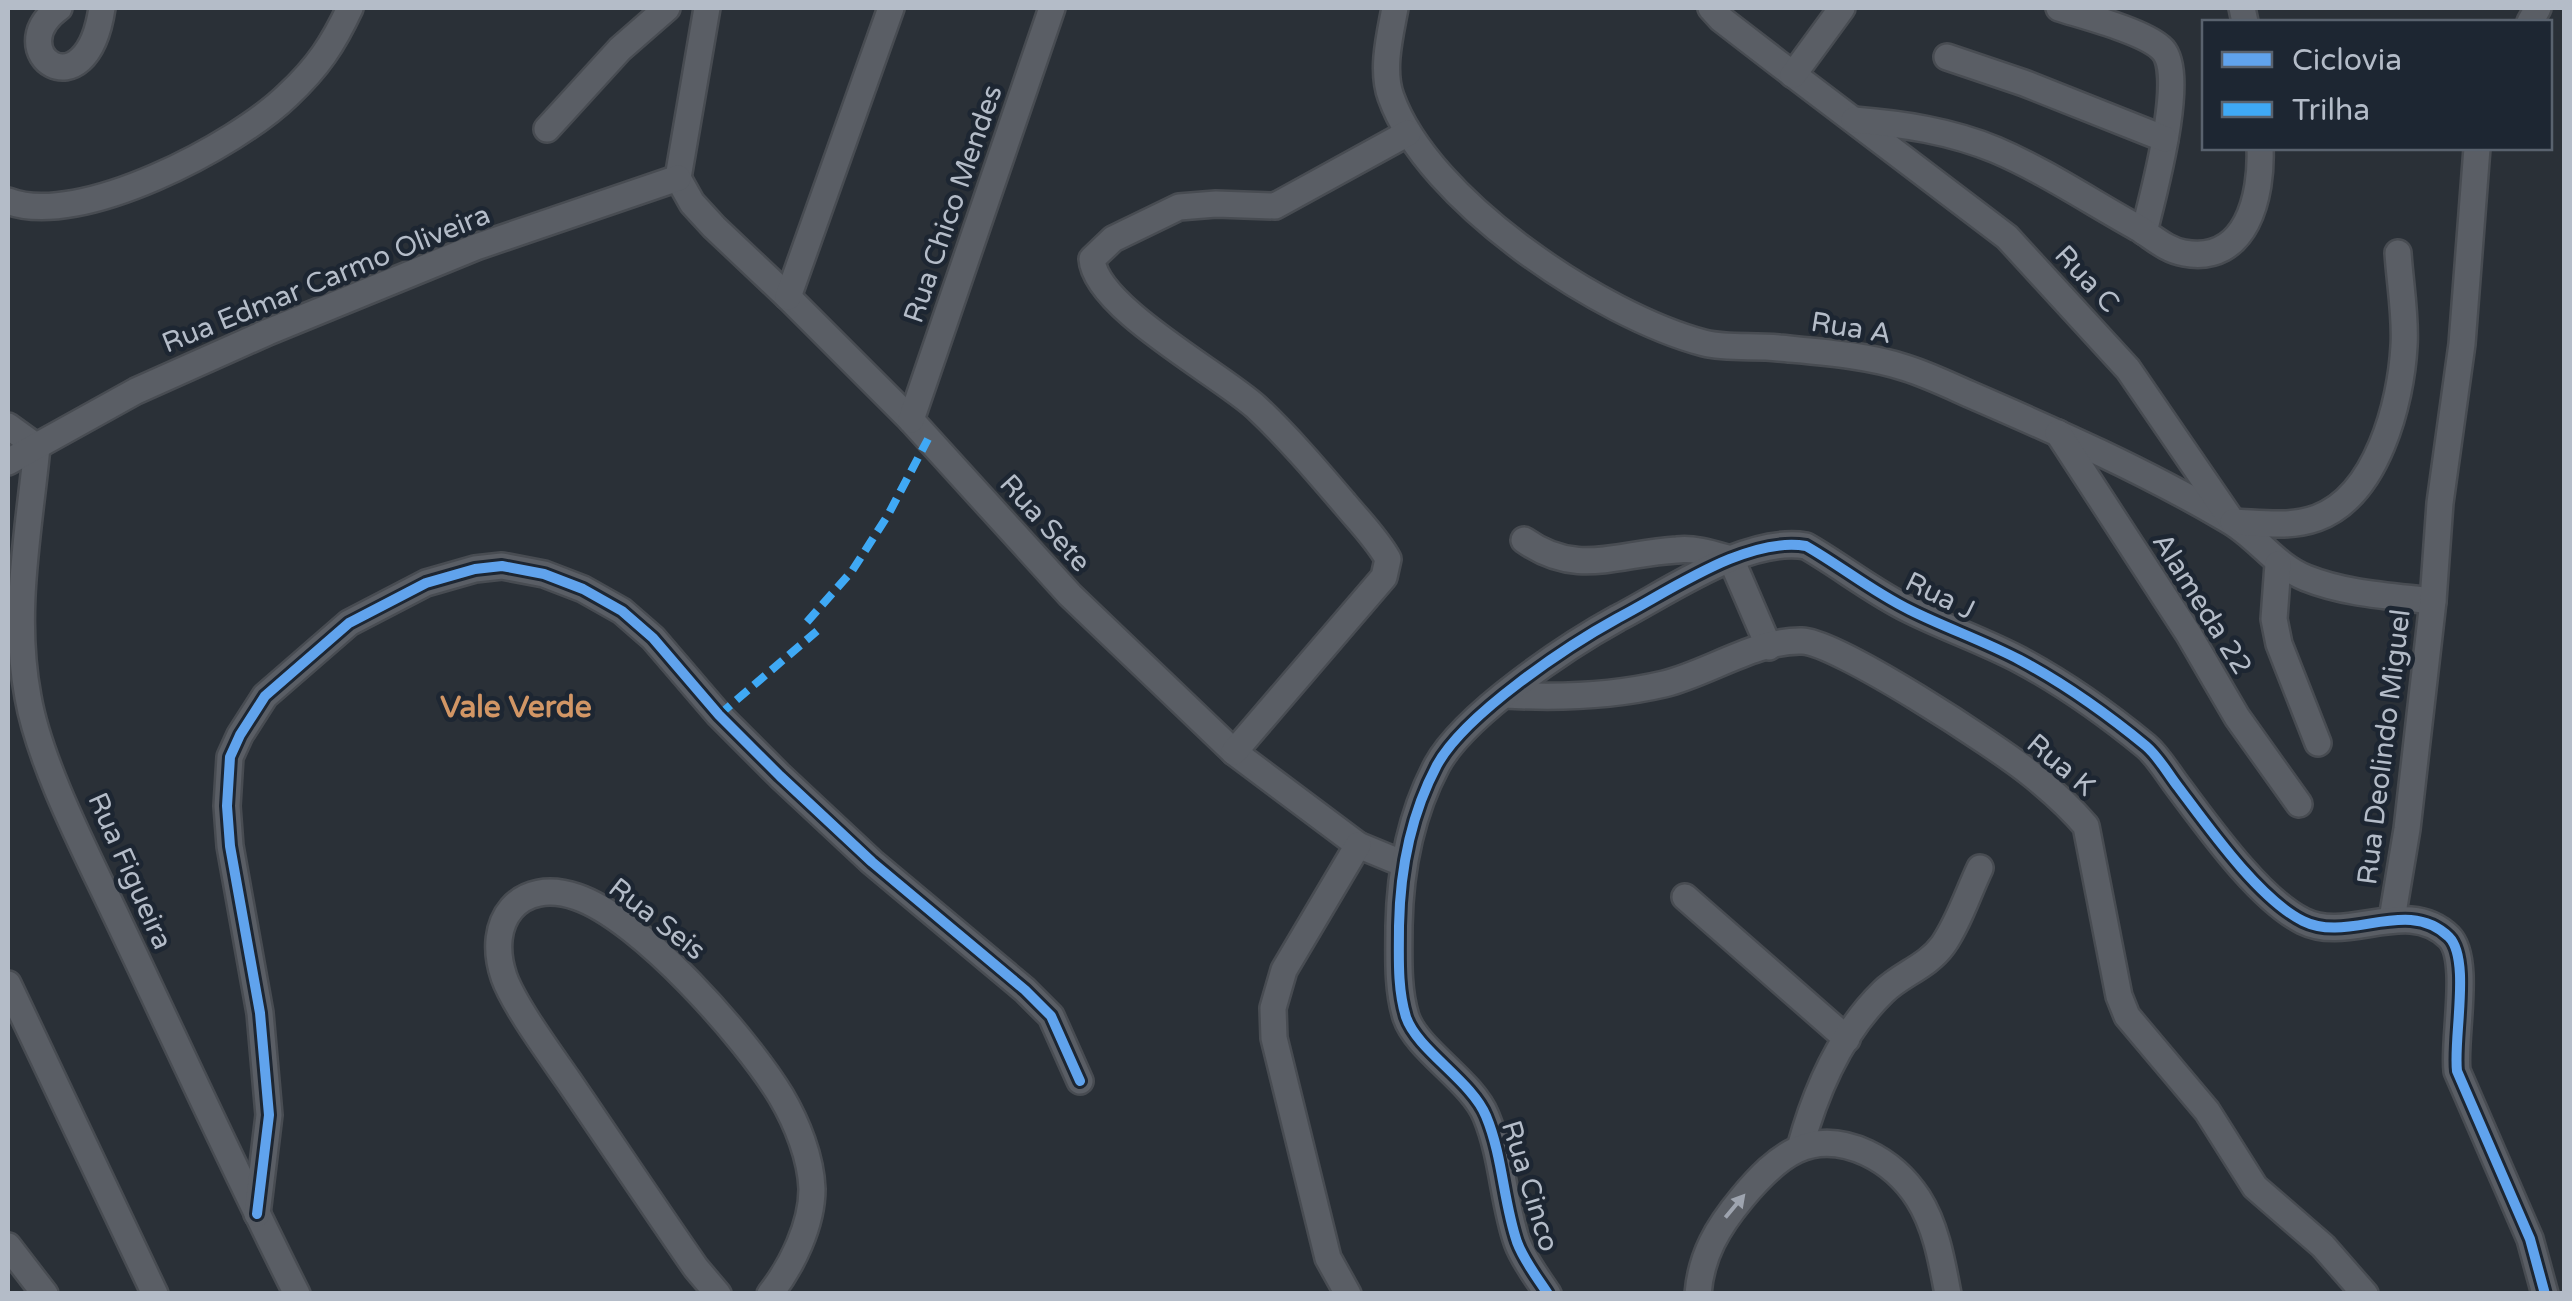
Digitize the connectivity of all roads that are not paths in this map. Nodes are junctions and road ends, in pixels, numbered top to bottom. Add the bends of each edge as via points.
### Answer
1 (59, 8) edge
2 (102, 8) edge
3 (350, 8) edge
4 (668, 8) edge
5 (708, 8) edge
6 (891, 8) edge
7 (1052, 8) edge
8 (1395, 8) edge
9 (1711, 8) edge
10 (1842, 8) edge
11 (2059, 8) edge
12 (1947, 56) dead end
13 (1793, 75) junction
14 (1851, 120) junction
15 (547, 129) dead end
16 (1408, 134) junction
17 (2165, 140) junction
18 (2260, 150) edge
19 (2477, 150) edge
20 (678, 178) junction
21 (8, 201) edge
22 (2144, 232) junction
23 (2398, 253) dead end
24 (788, 296) junction
25 (911, 420) junction
26 (8, 426) edge
27 (2058, 433) junction
28 (37, 446) junction
29 (8, 462) edge
30 (2233, 522) junction
31 (1524, 540) dead end
32 (1731, 559) junction
33 (2278, 564) junction
34 (2432, 602) junction
35 (1769, 646) junction
36 (1506, 695) junction
37 (2318, 742) dead end
38 (1234, 752) junction
39 (1438, 762) joint
40 (2299, 804) dead end
41 (1358, 846) junction
42 (1404, 864) junction
43 (1980, 868) dead end
44 (1685, 897) dead end
45 (2392, 919) junction
46 (8, 984) edge
47 (1847, 1039) junction
48 (1080, 1081) dead end
49 (1800, 1148) junction
50 (257, 1214) junction
51 (8, 1246) edge
52 (46, 1294) edge
53 (154, 1294) edge
54 (296, 1294) edge
55 (718, 1294) edge
56 (770, 1294) edge
57 (1348, 1294) edge
58 (1548, 1294) edge
59 (1698, 1294) edge
60 (1948, 1294) edge
61 (2365, 1294) edge
62 (2545, 1294) edge

1 - 2 street via 43,21 37,39 41,59 62,68 89,51
3 - 21 street via 332,48 287,97 240,132 112,195 64,206
4 - 15 street
5 - 20 street
6 - 24 street
7 - 25 street, Rua Chico Mendes
8 - 16 street, Rua A via 1387,72
9 - 13 street, Rua C
10 - 13 street
11 - 17 street via 2165,50 2171,87
12 - 17 street
13 - 14 street, Rua C
14 - 22 street via 1914,125 1994,150
14 - 30 street, Rua C via 2006,237 2069,302 2128,368
16 - 27 street, Rua A via 1451,186 1525,252 1618,309 1708,344 1775,347 1906,368
16 - 38 street via 1275,206 1179,207 1092,258 1122,306 1252,403 1301,452 1388,558 1384,577
17 - 22 street
18 - 22 street via 2257,195 2230,246 2198,255 2166,248
19 - 34 street, Rua Deolindo Miguel
20 - 24 street, Rua Sete via 714,228
20 - 28 street, Rua Edmar Carmo Oliveira via 476,246 286,324 136,391
23 - 30 street via 2404,346 2396,406 2365,478 2321,517 2291,524
24 - 25 street, Rua Sete
25 - 38 street, Rua Sete via 1070,596
26 - 28 street
27 - 30 street, Rua A
27 - 40 street, Alameda 22
28 - 29 street, Rua Edmar Carmo Oliveira
28 - 50 street, Rua Figueira via 22,568 28,698 96,871
30 - 33 street, Rua A
31 - 32 street via 1570,562 1689,549
32 - 35 street
32 - 36 street, Rua J via 1566,648
32 - 45 street, Rua J via 1774,544 1806,546 1907,608 2022,661 2093,704 2150,750 2283,908 2324,928
33 - 34 street, Rua A via 2332,586
33 - 37 street via 2279,644
34 - 45 street, Rua Deolindo Miguel
35 - 36 street, Rua K via 1665,684 1576,696
35 - 61 street, Rua K via 1804,641 1833,650 2028,771 2072,809 2086,826 2128,1016 2206,1110 2255,1187 2323,1246
36 - 39 street, Rua J
38 - 41 street, Rua Sete
39 - 42 street, Rua Cinco
41 - 42 street, Rua Sete
41 - 57 street via 1284,970 1272,1021 1315,1213
42 - 58 street, Rua Cinco via 1399,952 1407,1020 1486,1114 1516,1240
43 - 47 street via 1943,944 1884,991
44 - 47 street
45 - 62 street, Rua Deolindo Miguel via 2438,930 2456,947 2457,1071 2530,1239
46 - 53 street
47 - 49 street via 1823,1080
48 - 50 street via 1051,1016 780,776 622,611 544,574 475,569 426,583 348,624 265,696 230,757 230,846 260,1014 269,1114
59 -> 49 street via 1717,1228 1754,1184
49 - 60 street via 1840,1142 1904,1179 1930,1222
50 - 54 street, Rua Figueira
51 - 52 street
55 - 56 street, Rua Seis via 504,978 501,929 508,909 530,893 580,898 654,949 713,1008 782,1097 807,1154 812,1191 794,1256

